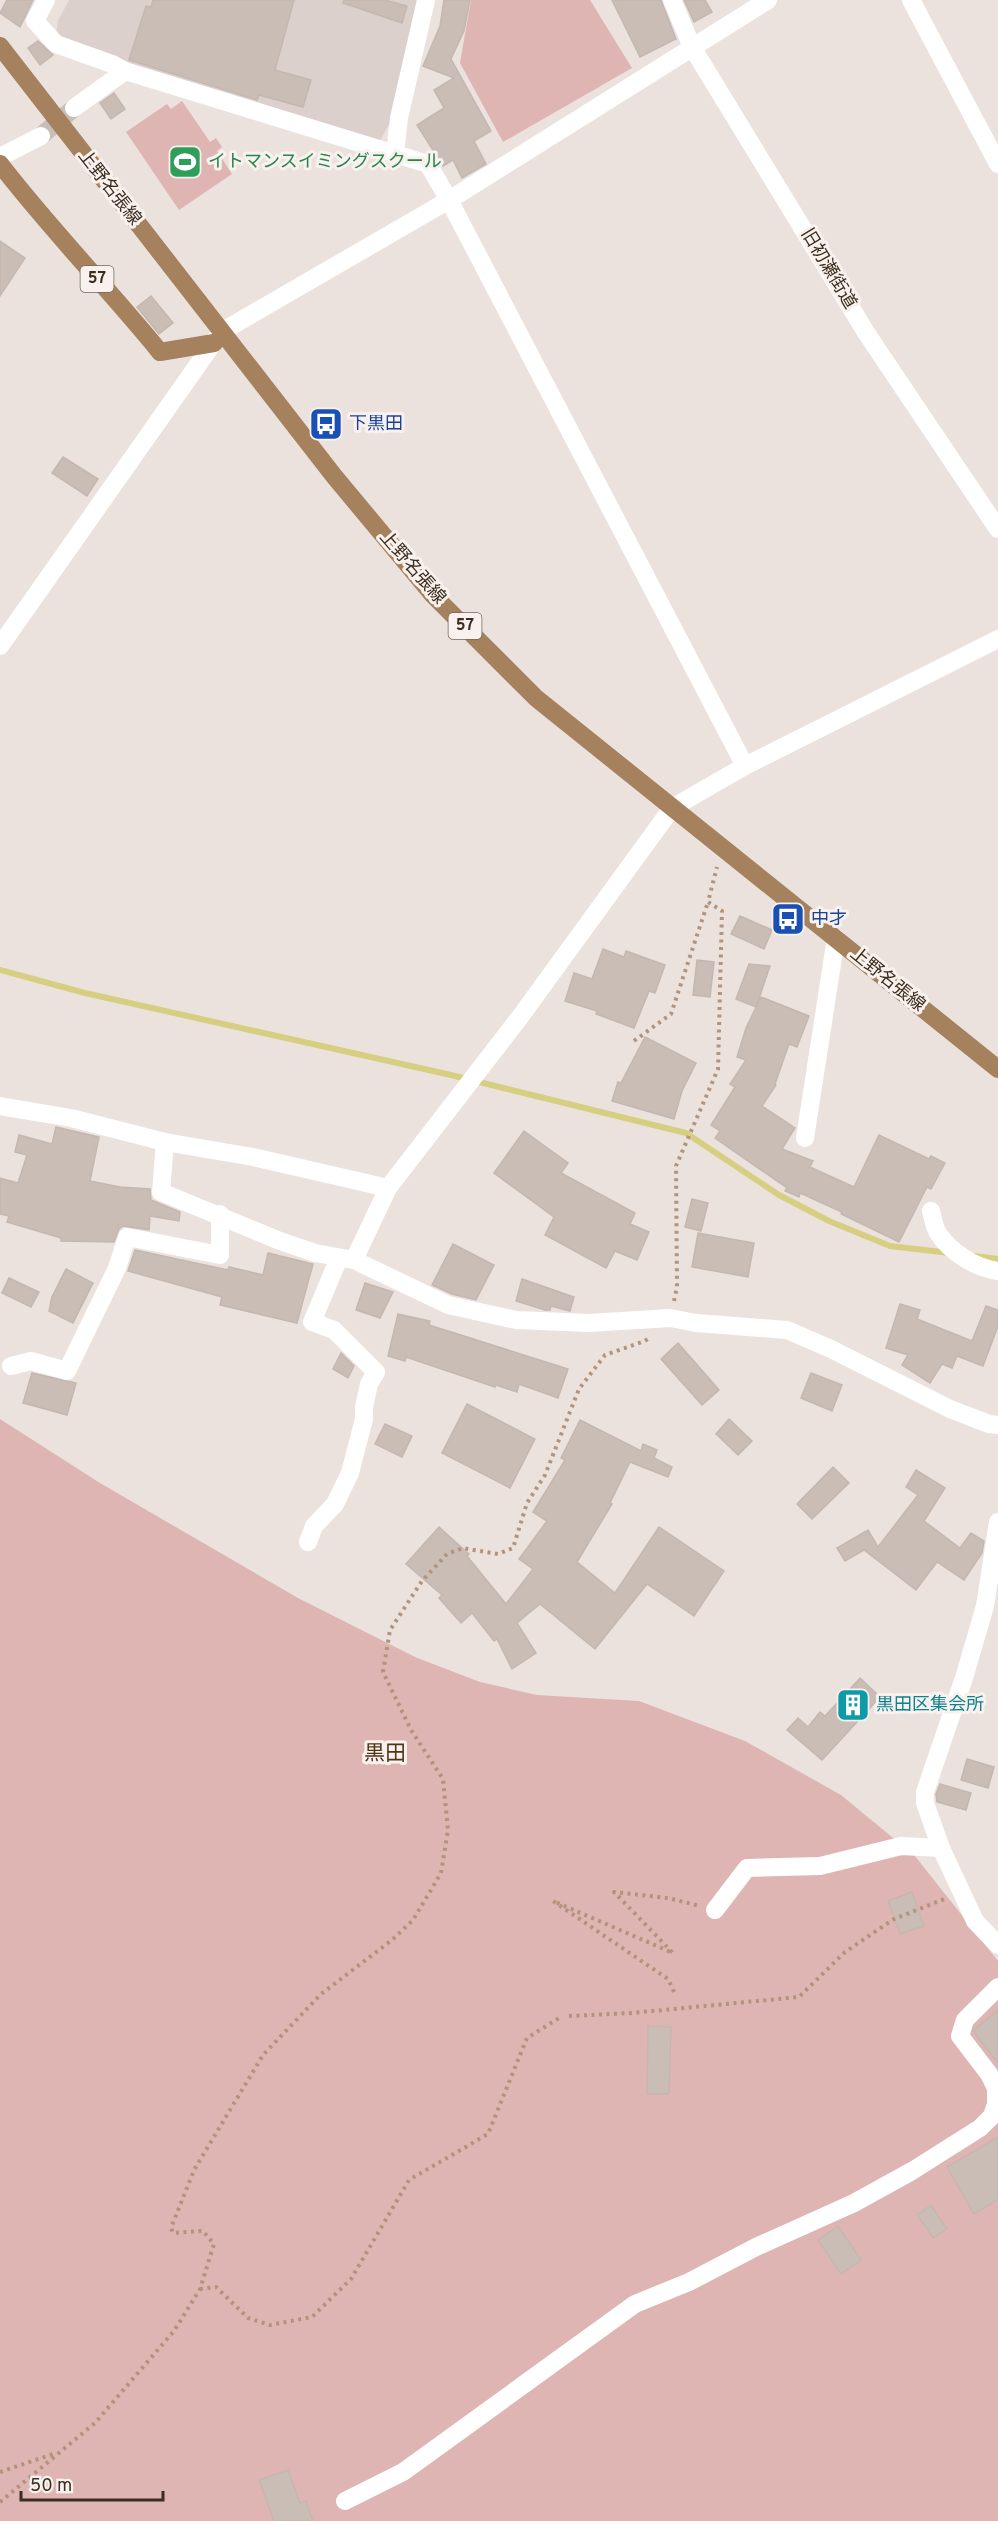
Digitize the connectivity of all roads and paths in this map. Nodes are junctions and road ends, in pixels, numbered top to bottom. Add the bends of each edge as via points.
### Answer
1 (46, 0) edge
2 (426, 0) edge
3 (672, 0) edge
4 (768, 0) edge
5 (911, 0) edge
6 (0, 46) edge
7 (692, 47) junction
8 (125, 71) junction
9 (74, 108) tunnel mouth
10 (41, 135) tunnel mouth
11 (395, 154) junction
12 (0, 157) edge
13 (0, 164) edge
14 (998, 164) edge
15 (449, 200) junction
16 (217, 338) junction
17 (998, 529) edge
18 (998, 639) edge
19 (0, 646) edge
20 (744, 766) junction
21 (672, 808) junction
22 (723, 846) junction
23 (708, 902) junction
24 (836, 938) junction
25 (634, 1041) dead end
26 (998, 1069) edge
27 (0, 1106) edge
28 (805, 1138) dead end
29 (165, 1142) junction
30 (388, 1188) junction
31 (931, 1211) dead end
32 (220, 1214) junction
33 (346, 1259) junction
34 (998, 1270) edge
35 (670, 1318) junction
36 (11, 1366) dead end
37 (998, 1425) edge
38 (998, 1522) edge
39 (308, 1542) dead end
40 (941, 1848) junction
41 (962, 1893) junction
42 (715, 1910) joint
43 (998, 1945) edge
44 (998, 1987) edge
45 (674, 1992) dead end
46 (569, 2016) dead end
47 (559, 2018) dead end
48 (200, 2289) junction
49 (60, 2452) junction
50 (0, 2472) edge
51 (345, 2501) dead end
52 (0, 2502) edge

1 - 8 street via 35,21 56,44
2 - 11 street via 399,117
3 - 7 street, 旧初瀬街道
4 - 7 street
5 - 14 street
6 - 16 main road, 上野名張線 / 57
7 - 15 street
7 - 17 street, 旧初瀬街道 via 867,334
8 - 9 street
8 - 11 street
10 - 12 street
11 - 15 street via 428,164
13 - 16 main road, 57 via 160,352
15 - 16 street
15 - 20 street
16 - 19 street
16 - 21 main road, 上野名張線 / 57 via 433,595 536,698
18 - 20 street
20 - 21 street
21 - 22 main road, 上野名張線 / 57
21 - 30 street
22 - 23 path
22 - 24 main road, 上野名張線 / 57
23 - 25 path via 671,1014
23 - 35 path via 722,911 718,1069 676,1166 677,1287
24 - 26 main road, 上野名張線 / 57
24 - 28 street
27 - 29 street via 71,1118
29 - 30 street via 253,1157
29 - 32 street via 161,1192
30 - 33 street
31 - 34 street via 937,1232 951,1248 974,1264
32 - 33 street via 280,1241
32 - 36 street via 220,1255 127,1237 117,1268 67,1371 31,1361
33 - 35 street via 448,1305 516,1320 589,1323
33 - 39 street via 312,1322 334,1330 376,1372 369,1384 350,1473 335,1504 314,1526
35 - 37 street via 787,1330 950,1409
35 - 48 path via 645,1341 605,1355 579,1389 545,1475 527,1503 513,1548 498,1554 463,1548 447,1554 422,1581 390,1630 383,1672 411,1730 442,1779 448,1830 441,1873 412,1920 321,1994 263,2055 194,2170 171,2228 178,2234 203,2231 214,2244
38 - 40 street via 985,1606 925,1792 925,1803
40 - 41 street
40 - 42 street via 901,1846 820,1866 747,1868
41 - 43 street via 975,1921
41 - 46 path via 894,1918 845,1952 799,1997
42 - 45 path via 668,1898 614,1892 673,1953 553,1901 668,1979
44 - 51 street via 965,2020 960,2036 996,2088 992,2116 980,2128 854,2203 635,2304 403,2472
47 - 48 path via 527,2038 488,2133 409,2180 351,2279 312,2317 270,2325 248,2318 216,2287
48 - 49 path via 174,2331 95,2423
49 - 50 path
49 - 52 path

